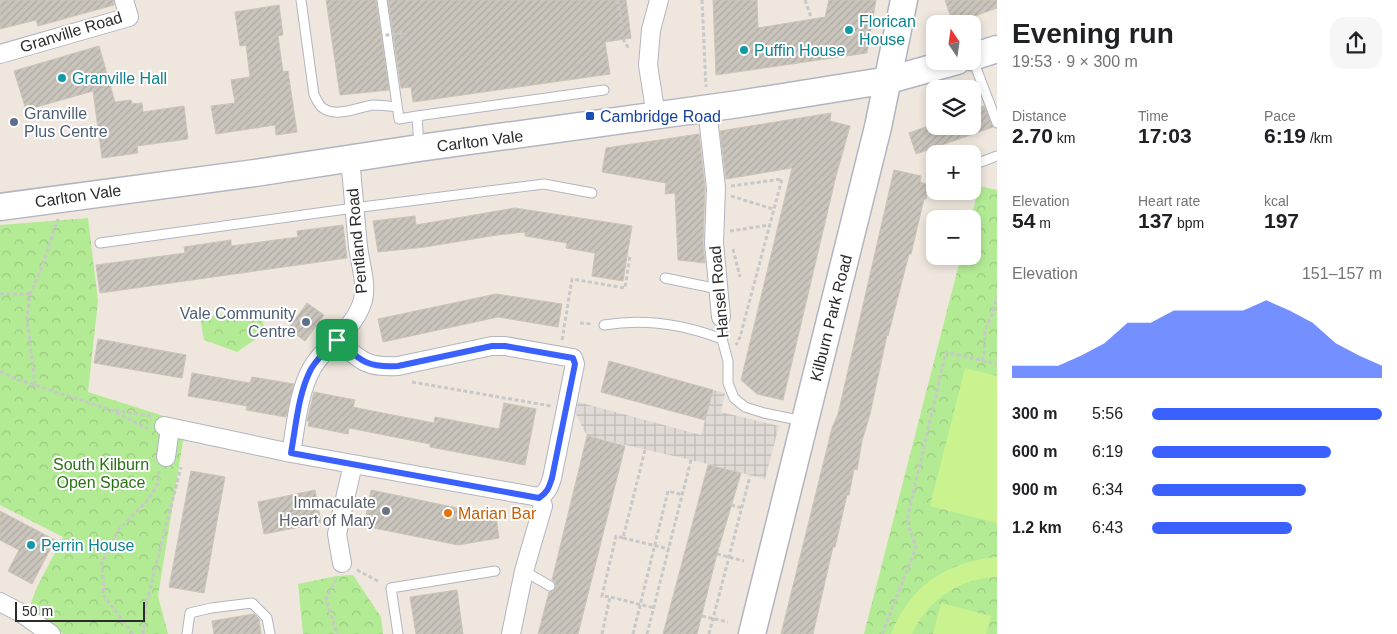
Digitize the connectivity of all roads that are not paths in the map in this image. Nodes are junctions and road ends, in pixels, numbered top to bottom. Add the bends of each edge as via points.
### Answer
1 (124, 0) edge
2 (301, 0) edge
3 (382, 0) edge
4 (659, 0) edge
5 (904, 0) edge
6 (997, 49) edge
7 (0, 54) edge
8 (981, 55) edge
9 (926, 70) edge
10 (977, 70) edge
11 (888, 80) junction
12 (604, 90) dead end
13 (707, 98) junction
14 (397, 107) junction
15 (417, 116) junction
16 (656, 116) junction
17 (997, 123) edge
18 (419, 148) junction
19 (997, 156) edge
20 (350, 158) junction
21 (981, 162) dead end
22 (592, 193) dead end
23 (0, 206) edge
24 (354, 208) junction
25 (100, 243) dead end
26 (665, 278) dead end
27 (718, 289) junction
28 (721, 317) joint
29 (604, 325) dead end
30 (722, 339) junction
31 (337, 340) junction
32 (806, 422) junction
33 (291, 453) junction
34 (163, 460) road end
35 (353, 464) junction
36 (539, 498) junction
37 (342, 563) road end
38 (495, 570) dead end
39 (524, 571) junction
40 (550, 586) dead end
41 (0, 602) edge
42 (51, 634) edge
43 (187, 634) edge
44 (270, 634) edge
45 (398, 634) edge
46 (511, 634) edge
47 (752, 634) edge

1 - 7 street, Granville Road via 129,17
2 - 14 lane via 318,104 334,111 387,105
3 - 14 lane
4 - 16 street via 651,30 648,65
5 - 11 main road, Kilburn Park Road
6 - 8 main road
9 - 11 main road, Carlton Vale
10 - 17 lane
11 - 13 main road, Carlton Vale
11 - 32 main road, Kilburn Park Road
12 - 15 lane
13 - 16 main road, Carlton Vale
13 - 27 street, Hansel Road via 720,191 714,243
14 - 15 lane via 399,119
15 - 18 lane
16 - 18 main road, Carlton Vale
18 - 20 main road, Carlton Vale
19 - 21 lane
20 - 23 main road, Carlton Vale
20 - 24 street, Pentland Road
22 - 24 lane via 544,184
24 - 25 lane
24 - 31 street, Pentland Road via 364,288 362,305
26 - 27 lane
27 - 28 street, Hansel Road
28 - 30 lane, Hansel Road
29 - 30 lane via 627,321 652,322
30 - 32 lane, Hansel Road via 728,361 728,383 734,398 745,407
31 - 33 street, Pentland Road via 322,354 306,382
31 - 36 street via 362,362 386,367 492,346 566,357 575,364 549,487
32 - 47 main road, Kilburn Park Road
33 - 34 street via 163,429
33 - 35 street
35 - 36 street
35 - 37 street via 337,534
36 - 39 street via 542,506
38 - 45 lane via 391,588
39 - 40 lane
39 - 46 street
41 - 42 street
43 - 44 lane via 190,613 252,603 267,618

